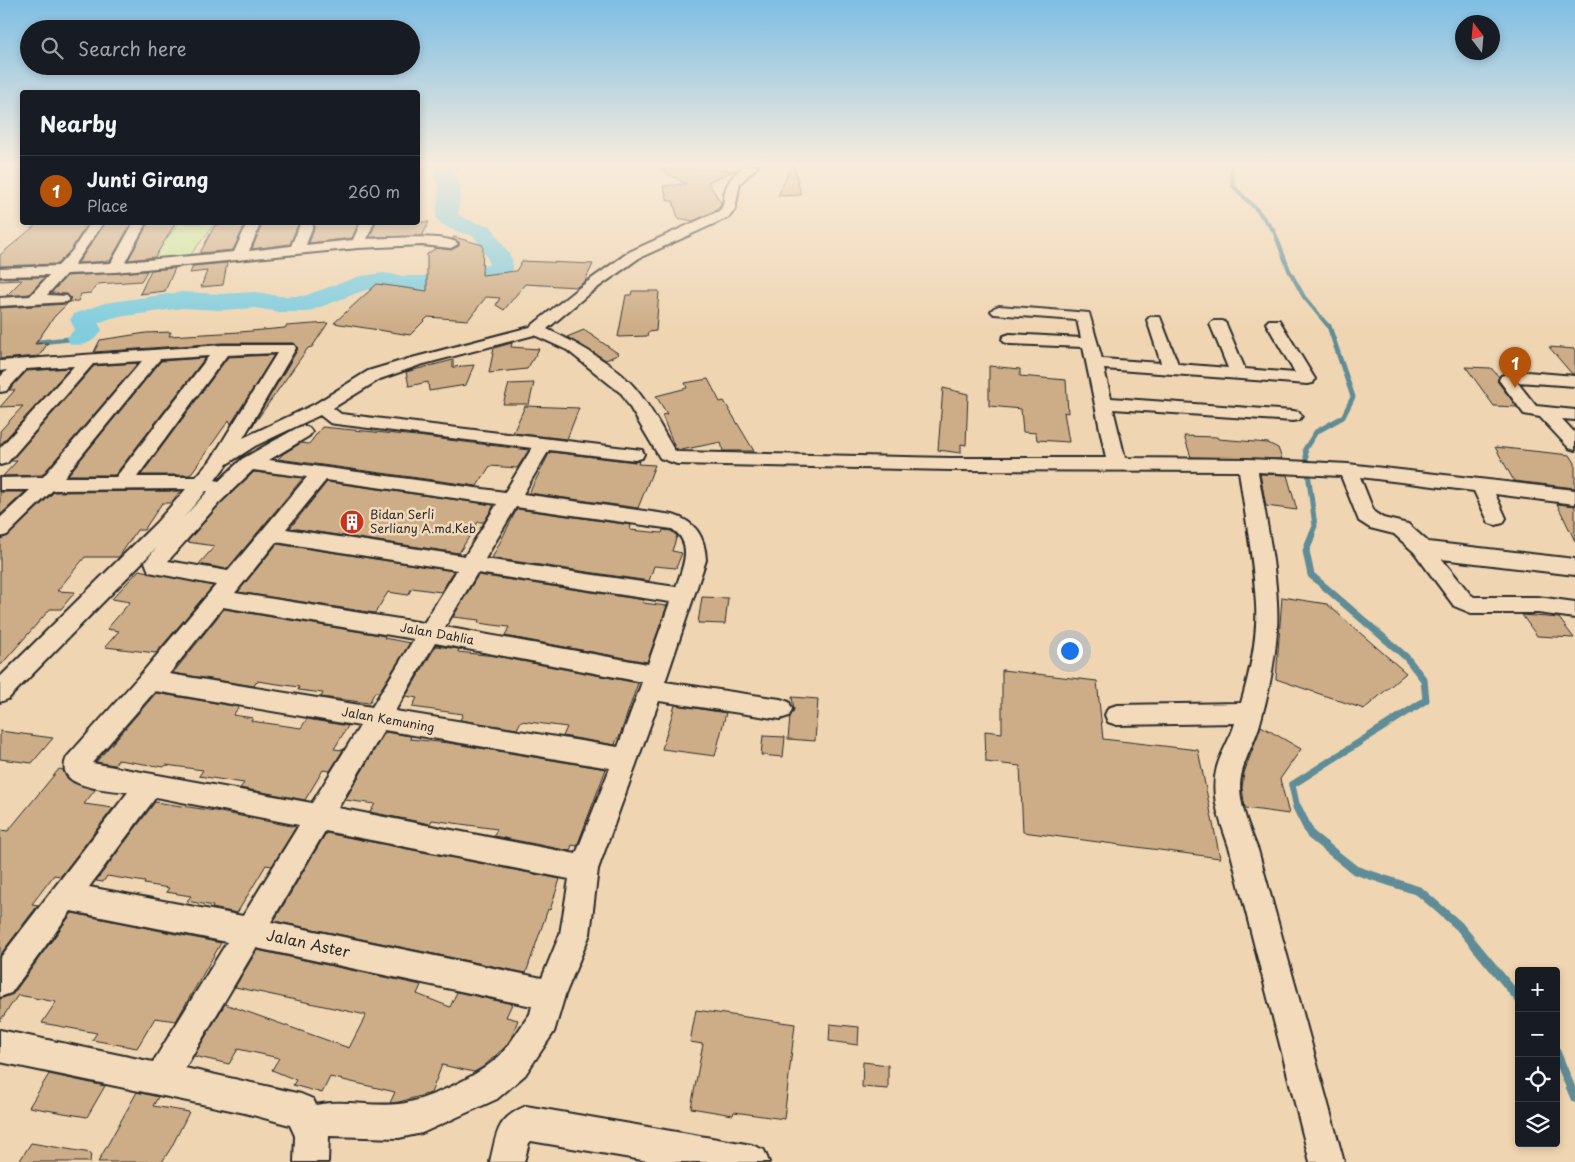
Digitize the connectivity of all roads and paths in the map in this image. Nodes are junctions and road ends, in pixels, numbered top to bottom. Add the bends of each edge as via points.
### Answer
1 (710, 220) edge
2 (96, 225) edge
3 (140, 225) edge
4 (254, 225) edge
5 (306, 225) dead end
6 (367, 225) edge
7 (358, 244) junction
8 (451, 244) dead end
9 (297, 250) junction
10 (240, 255) junction
11 (115, 268) junction
12 (62, 271) junction
13 (0, 272) edge
14 (62, 299) dead end
15 (34, 300) junction
16 (0, 302) edge
17 (999, 311) dead end
18 (1155, 320) dead end
19 (1274, 323) dead end
20 (1218, 324) dead end
21 (536, 330) junction
22 (1010, 339) dead end
23 (1090, 344) junction
24 (222, 350) junction
25 (155, 355) junction
26 (88, 360) junction
27 (1094, 363) junction
28 (22, 364) junction
29 (0, 366) edge
30 (1171, 368) junction
31 (1239, 374) junction
32 (1575, 381) edge
33 (0, 387) edge
34 (1105, 403) junction
35 (329, 413) junction
36 (1546, 413) junction
37 (1575, 415) edge
38 (1292, 416) dead end
39 (544, 443) junction
40 (1575, 444) edge
41 (635, 454) dead end
42 (0, 459) edge
43 (248, 463) junction
44 (218, 464) junction
45 (1117, 464) junction
46 (1248, 465) junction
47 (1348, 470) junction
48 (322, 473) junction
49 (49, 483) junction
50 (122, 483) junction
51 (202, 483) junction
52 (0, 484) edge
53 (1481, 485) junction
54 (224, 487) junction
55 (1575, 497) edge
56 (510, 500) junction
57 (1496, 518) dead end
58 (0, 530) edge
59 (271, 534) junction
60 (1421, 547) junction
61 (472, 564) junction
62 (1575, 568) edge
63 (226, 589) junction
64 (683, 596) junction
65 (1575, 610) edge
66 (430, 633) junction
67 (150, 680) junction
68 (653, 683) junction
69 (0, 692) edge
70 (780, 709) dead end
71 (1251, 713) junction
72 (1117, 715) dead end
73 (378, 718) junction
74 (626, 760) junction
75 (150, 784) junction
76 (318, 818) junction
77 (584, 870) junction
78 (65, 896) junction
79 (249, 932) junction
80 (0, 982) edge
81 (550, 995) junction
82 (0, 1046) edge
83 (160, 1080) junction
84 (308, 1124) junction
85 (312, 1162) edge
86 (507, 1162) edge
87 (752, 1162) edge
88 (1327, 1162) edge

1 - 21 street via 634,255
2 - 12 street
3 - 11 street
4 - 10 street
5 - 9 street
6 - 7 street
7 - 8 street via 427,238
7 - 9 street
9 - 10 street
10 - 11 street
11 - 12 street
12 - 13 street
12 - 15 street
14 - 15 street
15 - 16 street
17 - 23 street via 1084,316
18 - 30 street
19 - 31 street via 1307,379
20 - 31 street
21 - 35 street via 390,369 360,383
21 - 45 street via 573,347 628,390 667,454 677,458
22 - 23 street
23 - 27 street
24 - 25 street
24 - 44 street via 288,348
24 - 50 street
25 - 26 street
25 - 49 street
26 - 28 street
26 - 42 street
27 - 30 street
27 - 34 street
28 - 29 street
28 - 33 street
30 - 31 street
32 - 36 street via 1515,376 1507,380 1530,410
34 - 38 street
34 - 45 street
35 - 39 street
35 - 43 street
35 - 44 street via 249,442
36 - 37 street
36 - 40 street
39 - 41 street
39 - 56 street
43 - 48 street
43 - 54 street
44 - 51 street
45 - 46 street
46 - 47 street
46 - 71 street via 1267,605 1264,648
47 - 53 street
47 - 60 street via 1366,516 1377,523 1401,529
48 - 56 street
48 - 59 street
49 - 50 street
49 - 52 street
49 - 58 street
50 - 51 street
51 - 54 street
51 - 69 street via 163,528
53 - 55 street
53 - 57 street
54 - 63 street, Jalan Dahlia via 155,565
56 - 61 street
56 - 64 street via 682,524 692,536 696,554
59 - 61 street
59 - 63 street
60 - 62 street
60 - 65 street via 1462,600 1471,605 1538,605
61 - 64 street
61 - 66 street
63 - 66 street, Jalan Dahlia
63 - 67 street
64 - 68 street
66 - 68 street, Jalan Dahlia
66 - 73 street
67 - 73 street, Jalan Kemuning
67 - 75 street via 76,765 82,773
68 - 70 street, Jalan Dahlia
68 - 74 street
71 - 72 street
71 - 88 street via 1230,766 1227,787 1230,809 1244,850
73 - 74 street, Jalan Kemuning
73 - 76 street
74 - 77 street
75 - 76 street
75 - 78 street
76 - 77 street
76 - 79 street
77 - 81 street via 575,934
78 - 79 street, Jalan Aster
78 - 80 street
79 - 81 street, Jalan Aster
79 - 83 street
81 - 84 street via 542,1021 514,1064 485,1087 444,1108 399,1121 328,1119
82 - 83 street
83 - 84 street via 301,1111
84 - 85 street via 312,1135
86 - 87 street via 514,1133 526,1123

